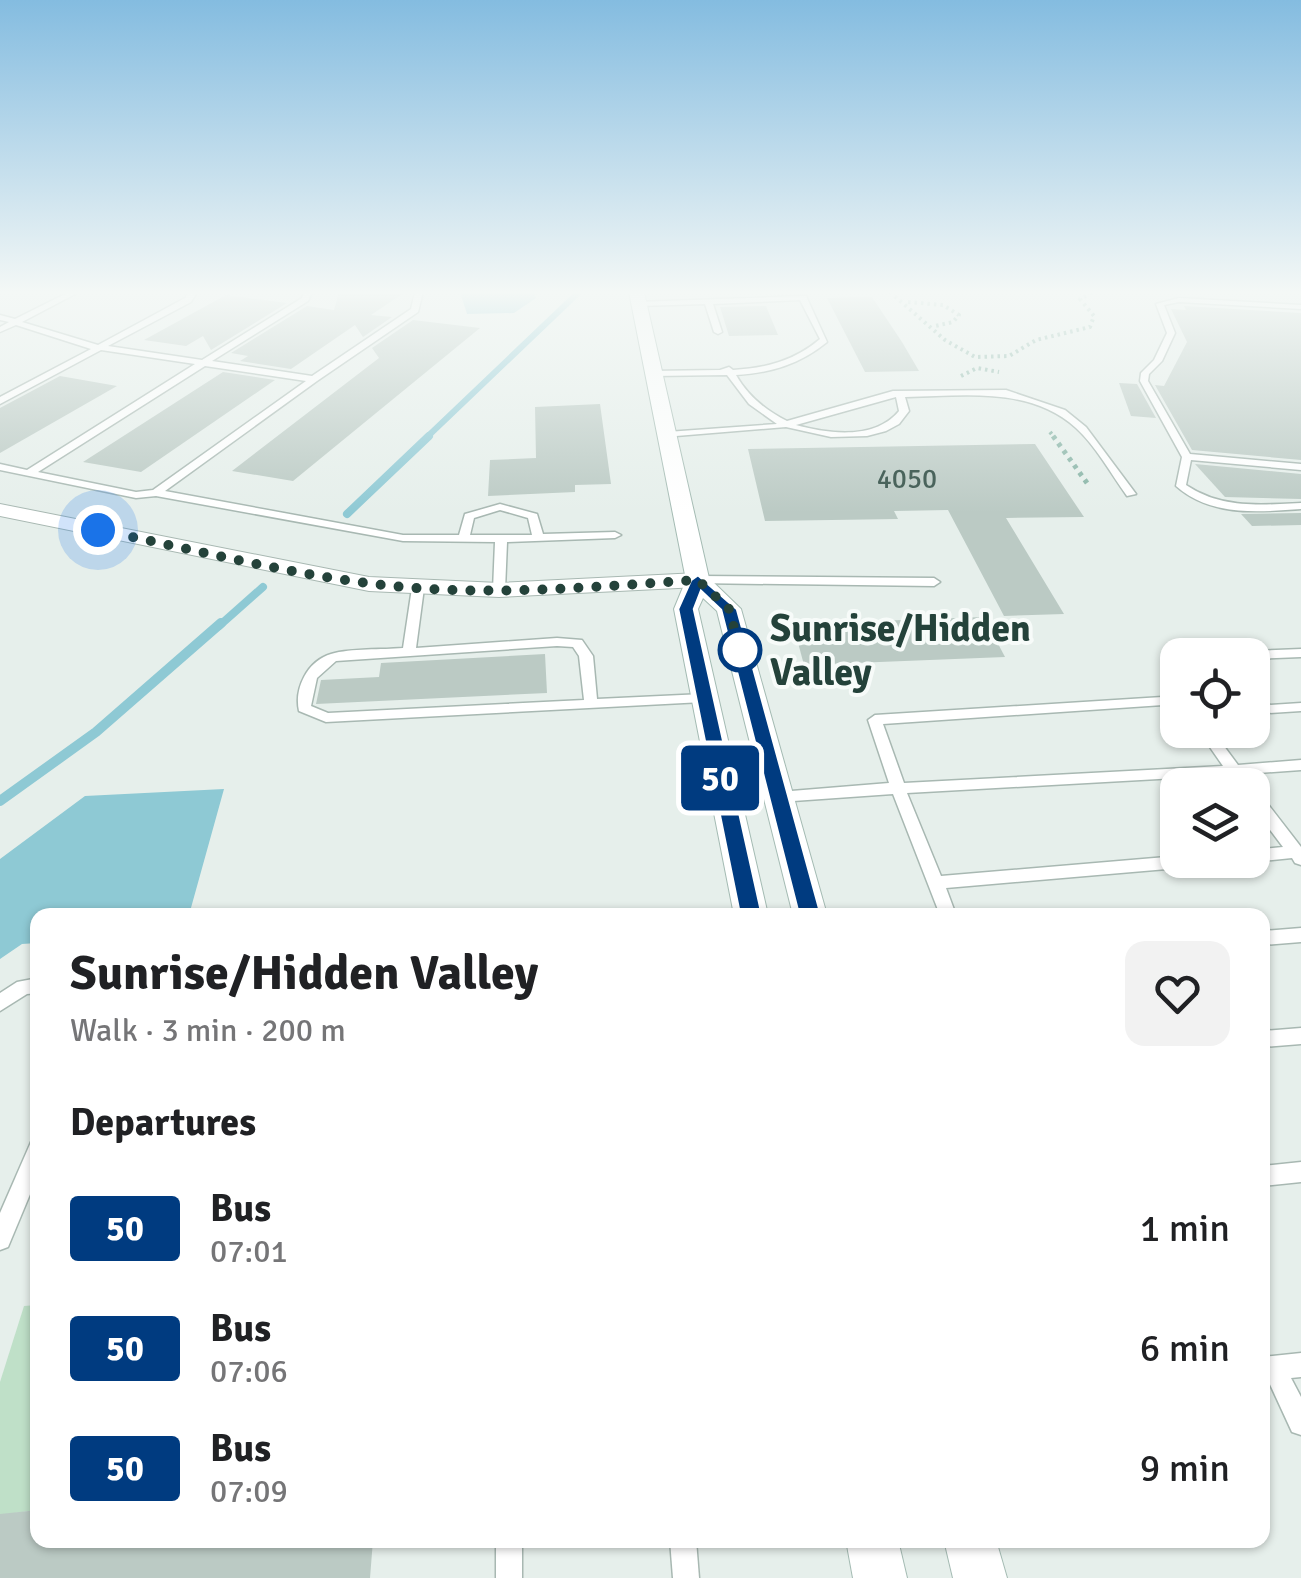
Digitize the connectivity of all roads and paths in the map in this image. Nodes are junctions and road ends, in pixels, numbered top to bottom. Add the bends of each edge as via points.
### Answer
1 (65, 366) edge
2 (202, 366) edge
3 (231, 366) edge
4 (334, 366) edge
5 (652, 366) edge
6 (770, 366) edge
7 (981, 366) edge
8 (986, 366) edge
9 (1153, 366) edge
10 (977, 368) dead end
11 (729, 370) junction
12 (993, 370) dead end
13 (654, 373) junction
14 (314, 379) junction
15 (900, 394) junction
16 (0, 401) edge
17 (1044, 424) dead end
18 (788, 425) junction
19 (667, 435) junction
20 (1187, 457) junction
21 (0, 467) edge
22 (1301, 467) edge
23 (27, 474) junction
24 (1090, 487) dead end
25 (156, 493) junction
26 (1132, 494) dead end
27 (1301, 506) edge
28 (0, 510) edge
29 (615, 535) dead end
30 (538, 538) junction
31 (502, 539) junction
32 (464, 540) junction
33 (698, 580) junction
34 (934, 582) dead end
35 (418, 588) junction
36 (499, 590) junction
37 (410, 652) junction
38 (1301, 653) edge
39 (1270, 654) edge
40 (703, 698) junction
41 (1160, 701) edge
42 (590, 705) junction
43 (1301, 707) edge
44 (1270, 709) edge
45 (1301, 765) edge
46 (1261, 768) edge
47 (1160, 774) edge
48 (898, 788) junction
49 (780, 796) junction
50 (1270, 818) edge
51 (1270, 856) edge
52 (1298, 856) edge
53 (1160, 864) edge
54 (936, 883) junction
55 (749, 908) edge
56 (808, 908) edge
57 (945, 908) edge
58 (1301, 935) edge
59 (1270, 937) edge
60 (30, 986) edge
61 (0, 1003) edge
62 (1301, 1036) edge
63 (1270, 1038) edge
64 (30, 1168) edge
65 (1301, 1172) edge
66 (1270, 1175) edge
67 (0, 1239) edge
68 (1301, 1365) edge
69 (1270, 1369) edge
70 (1270, 1372) edge
71 (1301, 1423) edge
72 (510, 1548) edge
73 (683, 1548) edge
74 (874, 1548) edge
75 (972, 1548) edge
76 (509, 1578) edge
77 (686, 1578) edge
78 (880, 1578) edge
79 (980, 1578) edge

1 - 16 lane
2 - 23 lane
3 - 14 lane
4 - 14 lane
5 - 13 main road
6 - 11 lane
7 - 10 path
8 - 12 path
9 - 20 lane via 1144,381
11 - 13 lane
11 - 18 lane via 749,401
13 - 19 main road
14 - 25 lane
15 - 18 lane
15 - 18 lane via 899,420 879,430 842,433
15 - 26 lane via 984,391 1042,402 1083,430
17 - 24 path
18 - 19 lane
19 - 33 main road
20 - 22 lane
20 - 27 lane via 1181,486 1194,497 1246,508
21 - 23 lane
23 - 25 lane
25 - 32 lane via 402,538
28 - 35 main road
29 - 30 lane
30 - 31 lane
30 - 32 lane via 533,516 500,507 469,516
31 - 32 lane
31 - 36 lane
33 - 34 lane
33 - 36 main road
33 - 40 main road via 686,609
33 - 49 main road via 729,609
35 - 36 main road
35 - 37 lane
37 - 42 lane via 577,643 586,656
37 - 42 lane via 333,657 313,668 304,684 304,708 326,718
38 - 39 lane
40 - 42 lane
40 - 55 main road
41 - 48 lane via 875,720
43 - 44 lane
45 - 46 lane
47 - 48 lane
48 - 49 lane
48 - 54 lane
49 - 56 main road
50 - 52 lane
51 - 52 lane
53 - 54 lane
54 - 57 lane
58 - 59 lane
60 - 61 lane
62 - 63 lane
64 - 67 lane
65 - 66 lane
68 - 69 lane
70 - 71 lane
72 - 76 lane
73 - 77 lane
74 - 78 main road
75 - 79 main road

